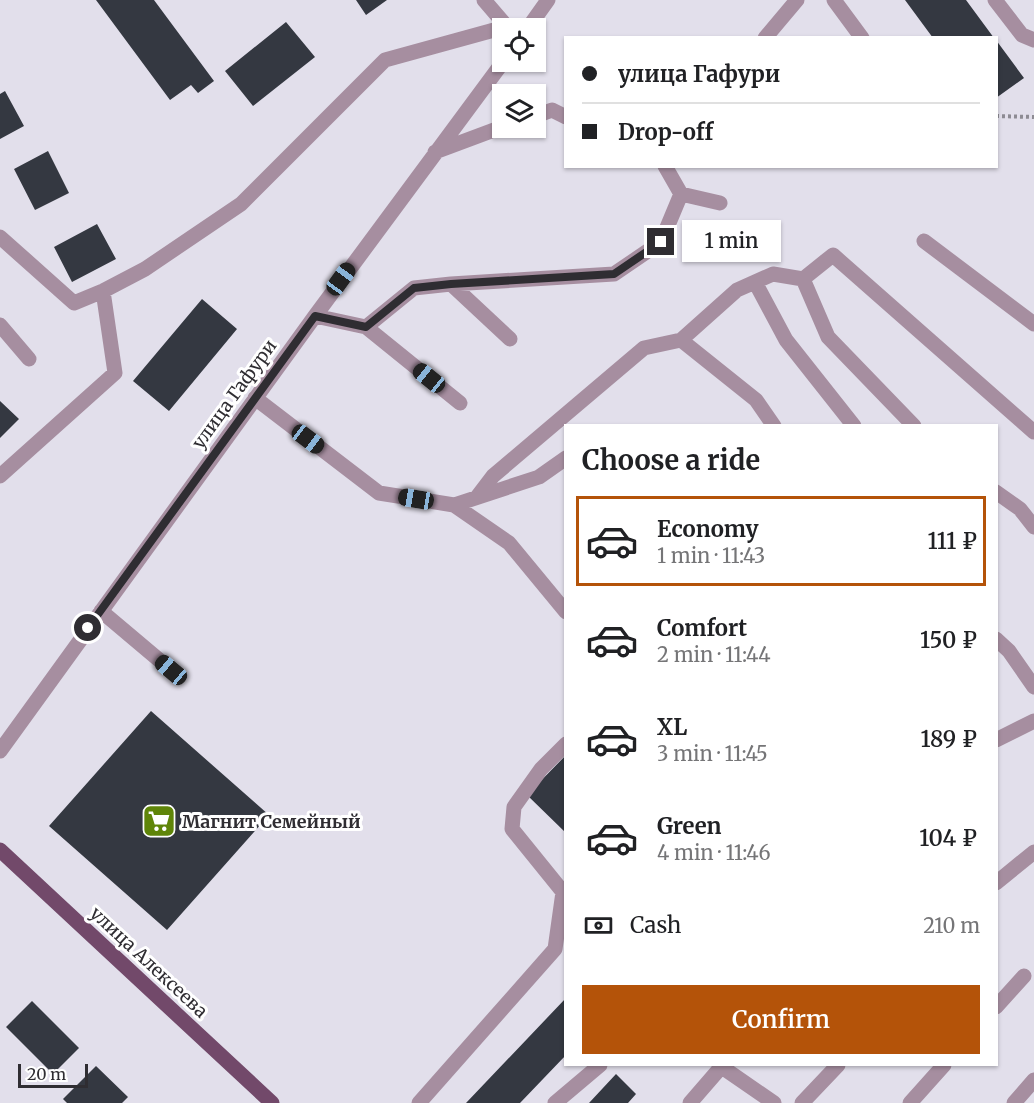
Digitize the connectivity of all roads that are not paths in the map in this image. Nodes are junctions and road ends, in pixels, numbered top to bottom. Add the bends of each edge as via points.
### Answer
1 (484, 0) edge
2 (548, 0) edge
3 (797, 0) edge
4 (834, 0) edge
5 (995, 0) edge
6 (499, 18) edge
7 (535, 18) edge
8 (492, 32) edge
9 (767, 36) edge
10 (861, 36) edge
11 (1034, 40) edge
12 (495, 72) edge
13 (561, 110) edge
14 (546, 114) edge
15 (492, 132) edge
16 (435, 152) junction
17 (666, 168) edge
18 (681, 194) junction
19 (720, 203) dead end
20 (0, 237) edge
21 (924, 242) dead end
22 (803, 279) junction
23 (755, 282) junction
24 (451, 284) junction
25 (103, 291) junction
26 (315, 316) junction
27 (1034, 324) edge
28 (0, 325) edge
29 (366, 327) junction
30 (510, 339) dead end
31 (681, 340) junction
32 (29, 359) dead end
33 (255, 399) junction
34 (460, 403) dead end
35 (773, 424) edge
36 (852, 424) edge
37 (912, 424) edge
38 (1034, 432) edge
39 (564, 459) edge
40 (0, 476) edge
41 (998, 493) edge
42 (477, 497) junction
43 (454, 505) junction
44 (1034, 527) edge
45 (564, 610) edge
46 (101, 611) junction
47 (998, 641) edge
48 (171, 670) dead end
49 (1034, 687) edge
50 (1034, 721) edge
51 (998, 739) edge
52 (564, 746) edge
53 (0, 751) edge
54 (0, 850) edge
55 (1034, 852) edge
56 (998, 881) edge
57 (1024, 976) dead end
58 (998, 1005) edge
59 (599, 1066) edge
60 (837, 1066) edge
61 (943, 1066) edge
62 (728, 1067) edge
63 (1034, 1080) edge
64 (272, 1103) edge
65 (419, 1103) edge
66 (555, 1103) edge
67 (690, 1103) edge
68 (774, 1103) edge
69 (802, 1103) edge
70 (910, 1103) edge
71 (1014, 1103) edge

1 - 6 street
2 - 7 street
3 - 9 street
4 - 10 street
5 - 11 street via 1022,35
8 - 25 street via 385,60 241,204 145,269
12 - 16 street, улица Гафури
13 - 14 street
15 - 16 street
16 - 26 street, улица Гафури
17 - 18 street
18 - 19 street
18 - 24 street via 661,242 614,274
20 - 25 street via 74,303
21 - 27 street
22 - 23 street via 773,274
22 - 37 street via 828,337
22 - 38 street via 833,255
23 - 31 street via 737,290
23 - 36 street via 786,340
24 - 29 street via 414,288
24 - 30 street
25 - 40 street via 115,373
26 - 29 street
26 - 33 street, улица Гафури
28 - 32 street
29 - 34 street
31 - 35 street via 756,400
31 - 42 street via 644,348 493,476
33 - 43 street via 379,493
33 - 46 street, улица Гафури
39 - 42 street via 539,477
41 - 44 street via 1020,509
42 - 43 street
43 - 45 street via 509,543
46 - 48 street
46 - 53 street, улица Гафури
47 - 49 street
50 - 51 street
52 - 65 street via 541,769 514,807 512,830 563,892 555,949
54 - 64 main road, улица Алексеева
55 - 56 street
57 - 58 street
59 - 66 street
60 - 69 street
61 - 70 street
62 - 67 street
62 - 68 street
63 - 71 street

